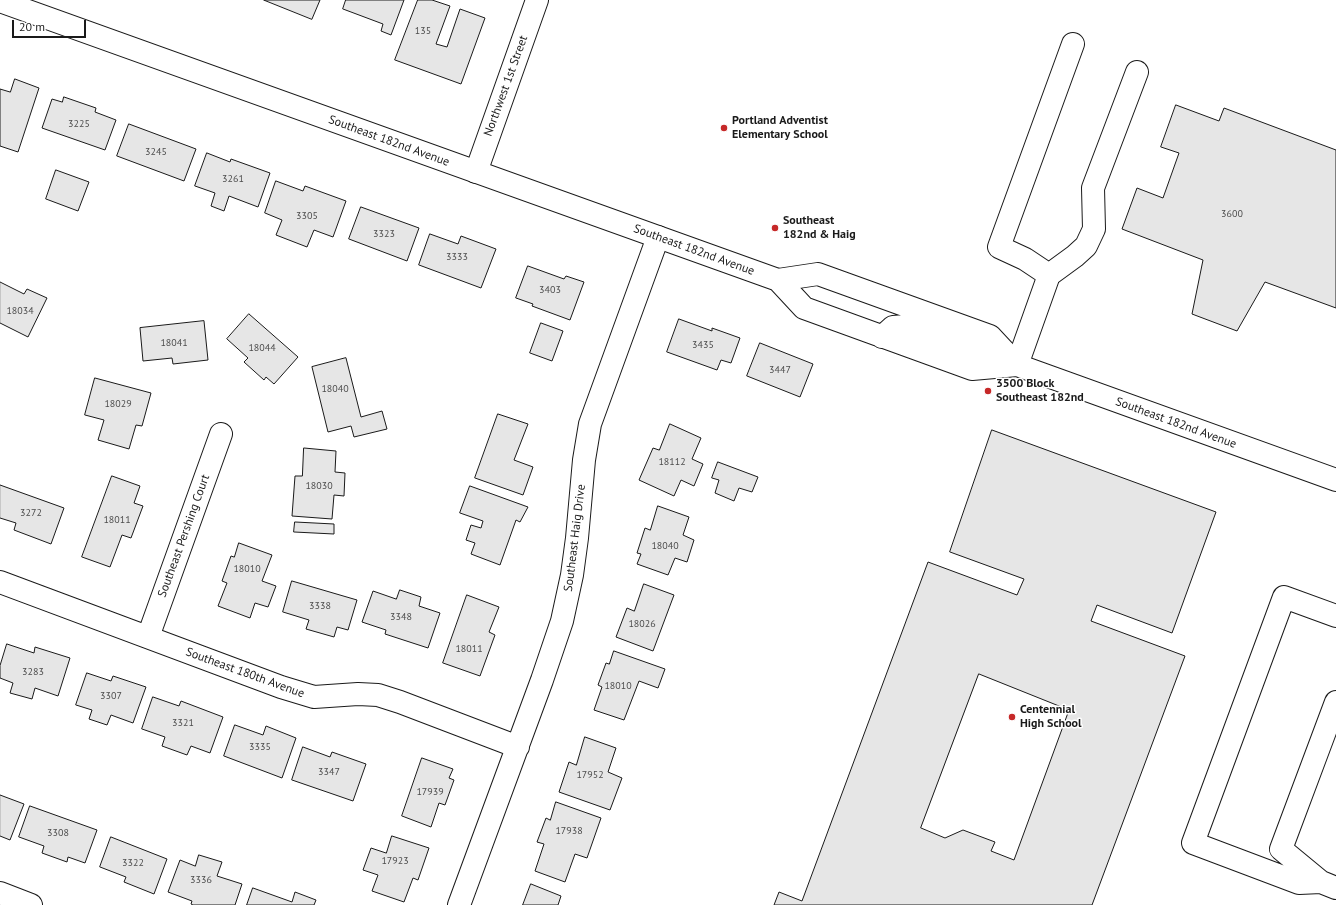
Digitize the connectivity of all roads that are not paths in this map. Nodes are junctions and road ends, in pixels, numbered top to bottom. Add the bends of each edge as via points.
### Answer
1 (537, 0) edge
2 (0, 1) edge
3 (31, 6) edge
4 (1073, 44) dead end
5 (1137, 72) dead end
6 (476, 172) junction
7 (658, 237) junction
8 (1049, 275) junction
9 (778, 280) junction
10 (1011, 358) junction
11 (221, 434) dead end
12 (1336, 480) edge
13 (0, 582) edge
14 (1336, 616) edge
15 (148, 638) junction
16 (1336, 702) edge
17 (518, 747) junction
18 (1329, 885) edge
19 (0, 893) edge
20 (31, 905) edge
21 (459, 905) edge

1 - 6 street, Northwest 1st Street
2 - 3 street, Southeast 182nd Avenue
3 - 6 street, Southeast 182nd Avenue
4 - 8 street via 999,247 1025,259
5 - 8 street via 1093,188 1094,229 1086,246
6 - 7 street, Southeast 182nd Avenue
7 - 9 street, Southeast 182nd Avenue
7 - 17 street, Southeast Haig Drive via 590,424 572,575 562,621
8 - 10 street
9 - 10 street, Southeast 182nd Avenue via 818,274 990,336
9 - 10 street, Southeast 182nd Avenue via 804,308 972,369
10 - 12 street, Southeast 182nd Avenue
11 - 15 street, Southeast Pershing Court
13 - 15 street, Southeast 180th Avenue
14 - 18 street via 1284,597 1193,843 1299,883
15 - 17 street, Southeast 180th Avenue via 314,697 378,695
16 - 18 street via 1281,849
17 - 21 street, Southeast Haig Drive
19 - 20 street

